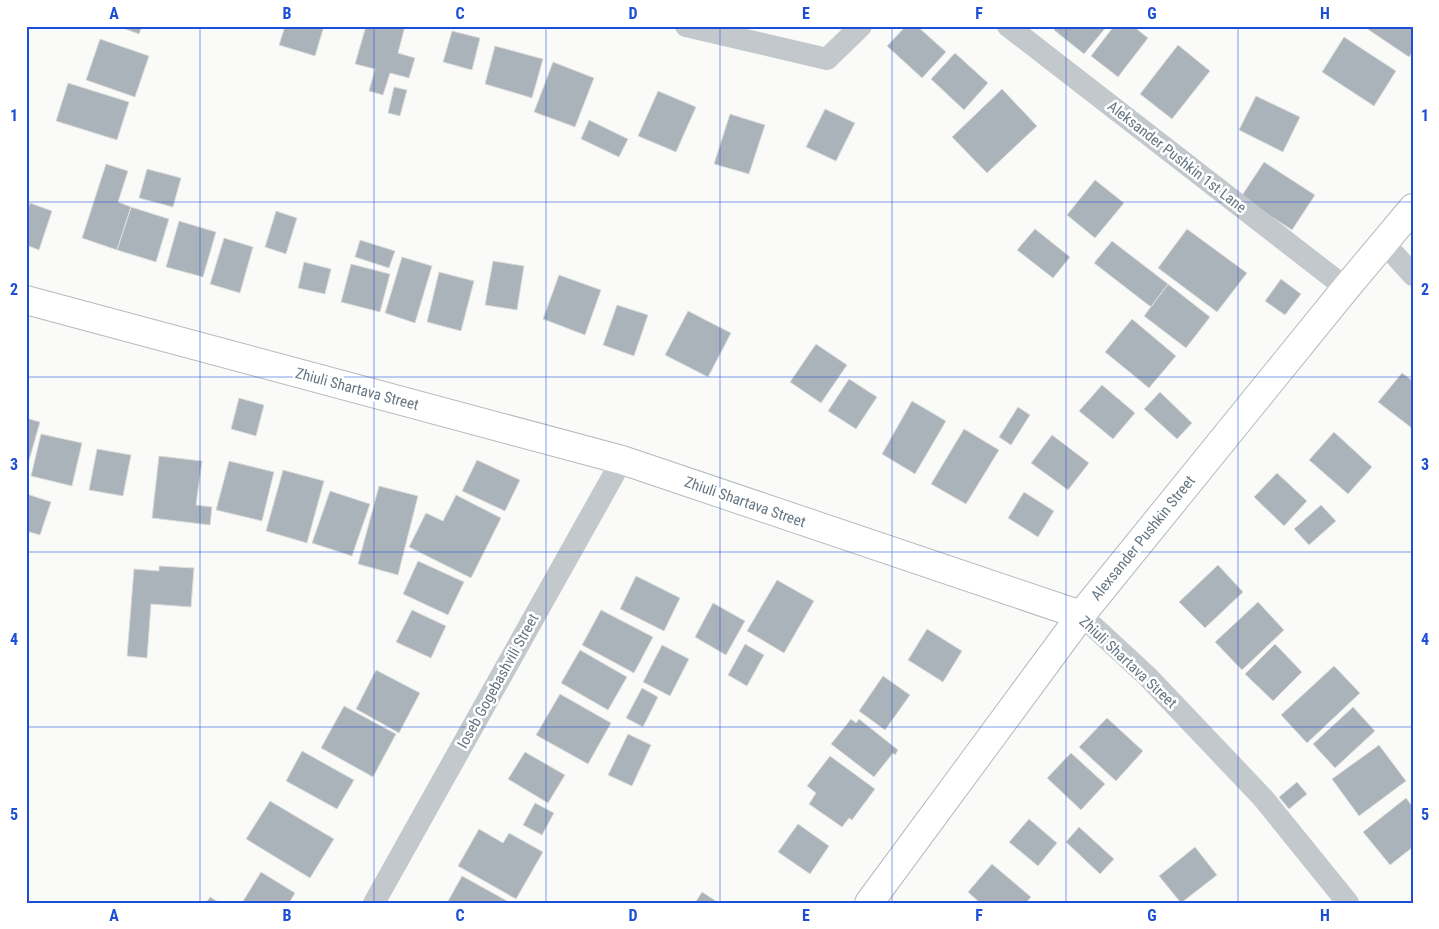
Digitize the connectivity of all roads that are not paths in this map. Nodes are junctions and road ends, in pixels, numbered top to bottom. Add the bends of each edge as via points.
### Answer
1 (686, 26) edge
2 (861, 26) edge
3 (1008, 26) edge
4 (1413, 208) edge
5 (1384, 243) junction
6 (1413, 275) edge
7 (1346, 288) junction
8 (26, 300) edge
9 (622, 460) junction
10 (1081, 615) junction
11 (374, 903) edge
12 (869, 903) edge
13 (1348, 903) edge

1 - 2 street via 827,59
3 - 7 street, Aleksander Pushkin 1st Lane
4 - 5 street, Alexsander Pushkin Street
5 - 6 street
5 - 7 street, Alexsander Pushkin Street
7 - 10 street, Alexsander Pushkin Street
8 - 9 street, Zhiuli Shartava Street
9 - 10 street, Zhiuli Shartava Street
9 - 11 street, Ioseb Gogebashvili Street
10 - 12 street, Alexsander Pushkin Street
10 - 13 street, Zhiuli Shartava Street via 1148,677 1263,798

